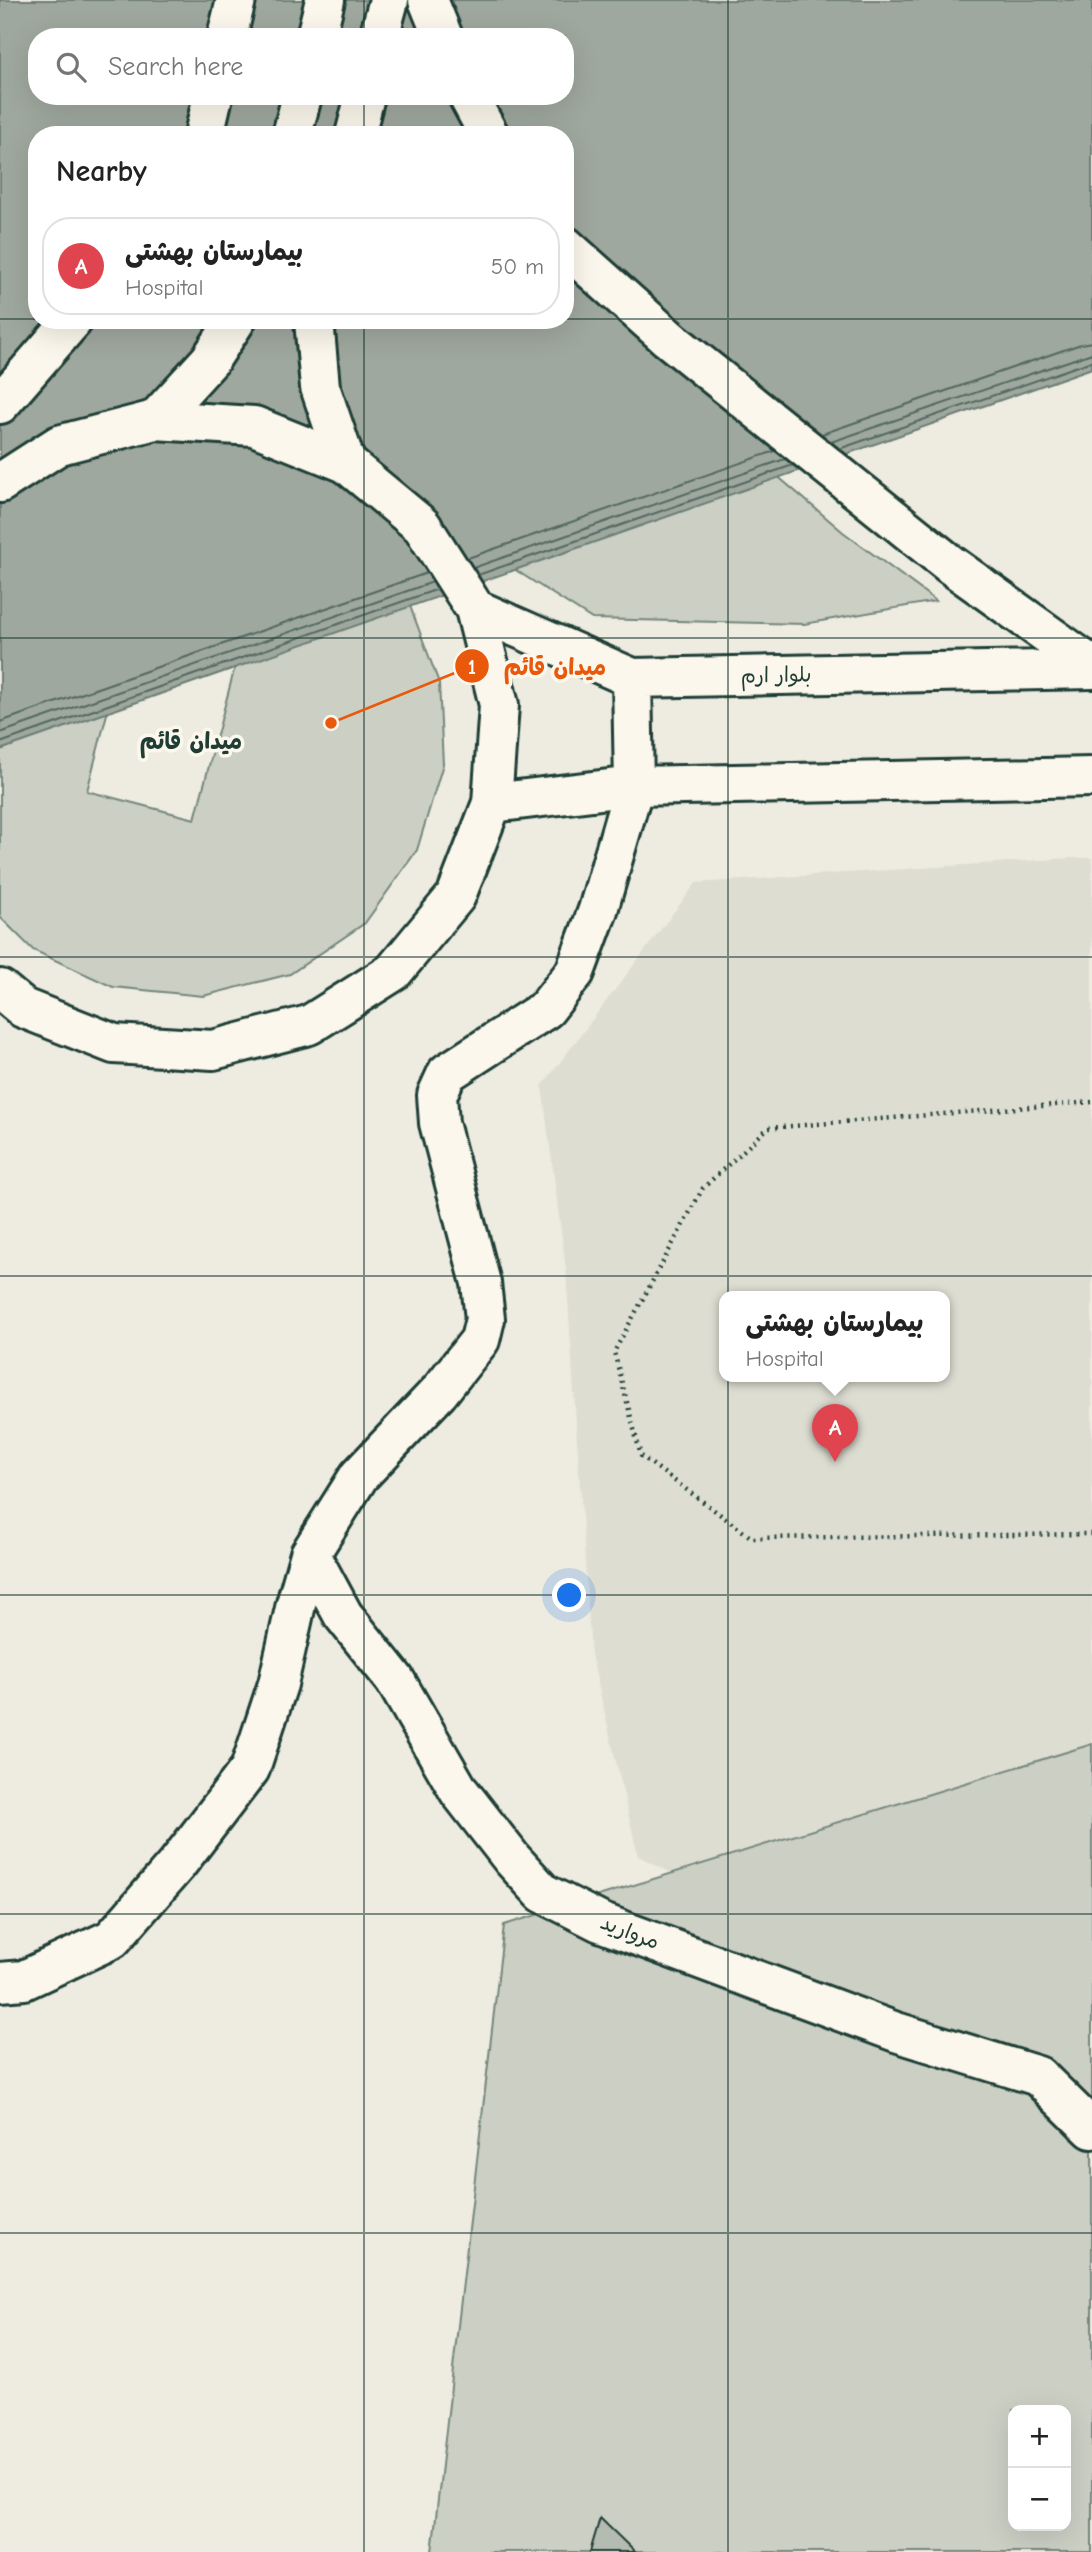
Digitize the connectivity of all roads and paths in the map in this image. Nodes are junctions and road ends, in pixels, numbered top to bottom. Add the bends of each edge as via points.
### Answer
1 (236, 0) edge
2 (325, 0) edge
3 (388, 0) edge
4 (428, 0) edge
5 (229, 28) edge
6 (318, 28) edge
7 (381, 28) edge
8 (439, 28) edge
9 (211, 105) edge
10 (300, 105) edge
11 (363, 105) edge
12 (473, 105) edge
13 (206, 126) edge
14 (294, 126) edge
15 (357, 126) edge
16 (483, 126) edge
17 (574, 254) edge
18 (65, 329) edge
19 (230, 329) edge
20 (315, 329) edge
21 (0, 404) edge
22 (155, 420) junction
23 (346, 463) junction
24 (0, 482) edge
25 (475, 609) junction
26 (1092, 668) edge
27 (632, 678) junction
28 (1092, 778) edge
29 (634, 786) junction
30 (492, 803) junction
31 (8, 1000) edge
32 (1092, 1102) edge
33 (1092, 1534) edge
34 (310, 1554) junction
35 (0, 1982) edge
36 (1092, 2129) edge

1 - 5 main road
2 - 6 main road
3 - 7 main road
4 - 8 main road
9 - 13 main road
10 - 14 main road
11 - 15 main road
12 - 16 main road
17 - 26 main road via 668,338 929,547
18 - 21 main road
19 - 22 main road via 211,360
20 - 23 main road via 320,387
22 - 23 main road via 254,426
22 - 24 main road via 60,445
23 - 25 main road via 422,526
25 - 27 main road, بلوار ارم
25 - 30 main road via 499,705
26 - 27 main road, بلوار ارم
27 - 29 main road
28 - 29 main road
29 - 30 main road
29 - 34 main road via 575,972 546,1009 447,1073 437,1095 439,1123 481,1283 485,1319 480,1340 439,1392 359,1476
30 - 31 main road via 456,895 401,963 309,1026 213,1050 114,1044
32 - 33 path via 768,1128 703,1188 614,1352 641,1456 752,1538
34 - 35 main road via 278,1684 250,1769 112,1939 24,1980
34 - 36 main road, مروارید via 343,1615 395,1680 458,1791 543,1893 600,1922 896,2032 1038,2076

